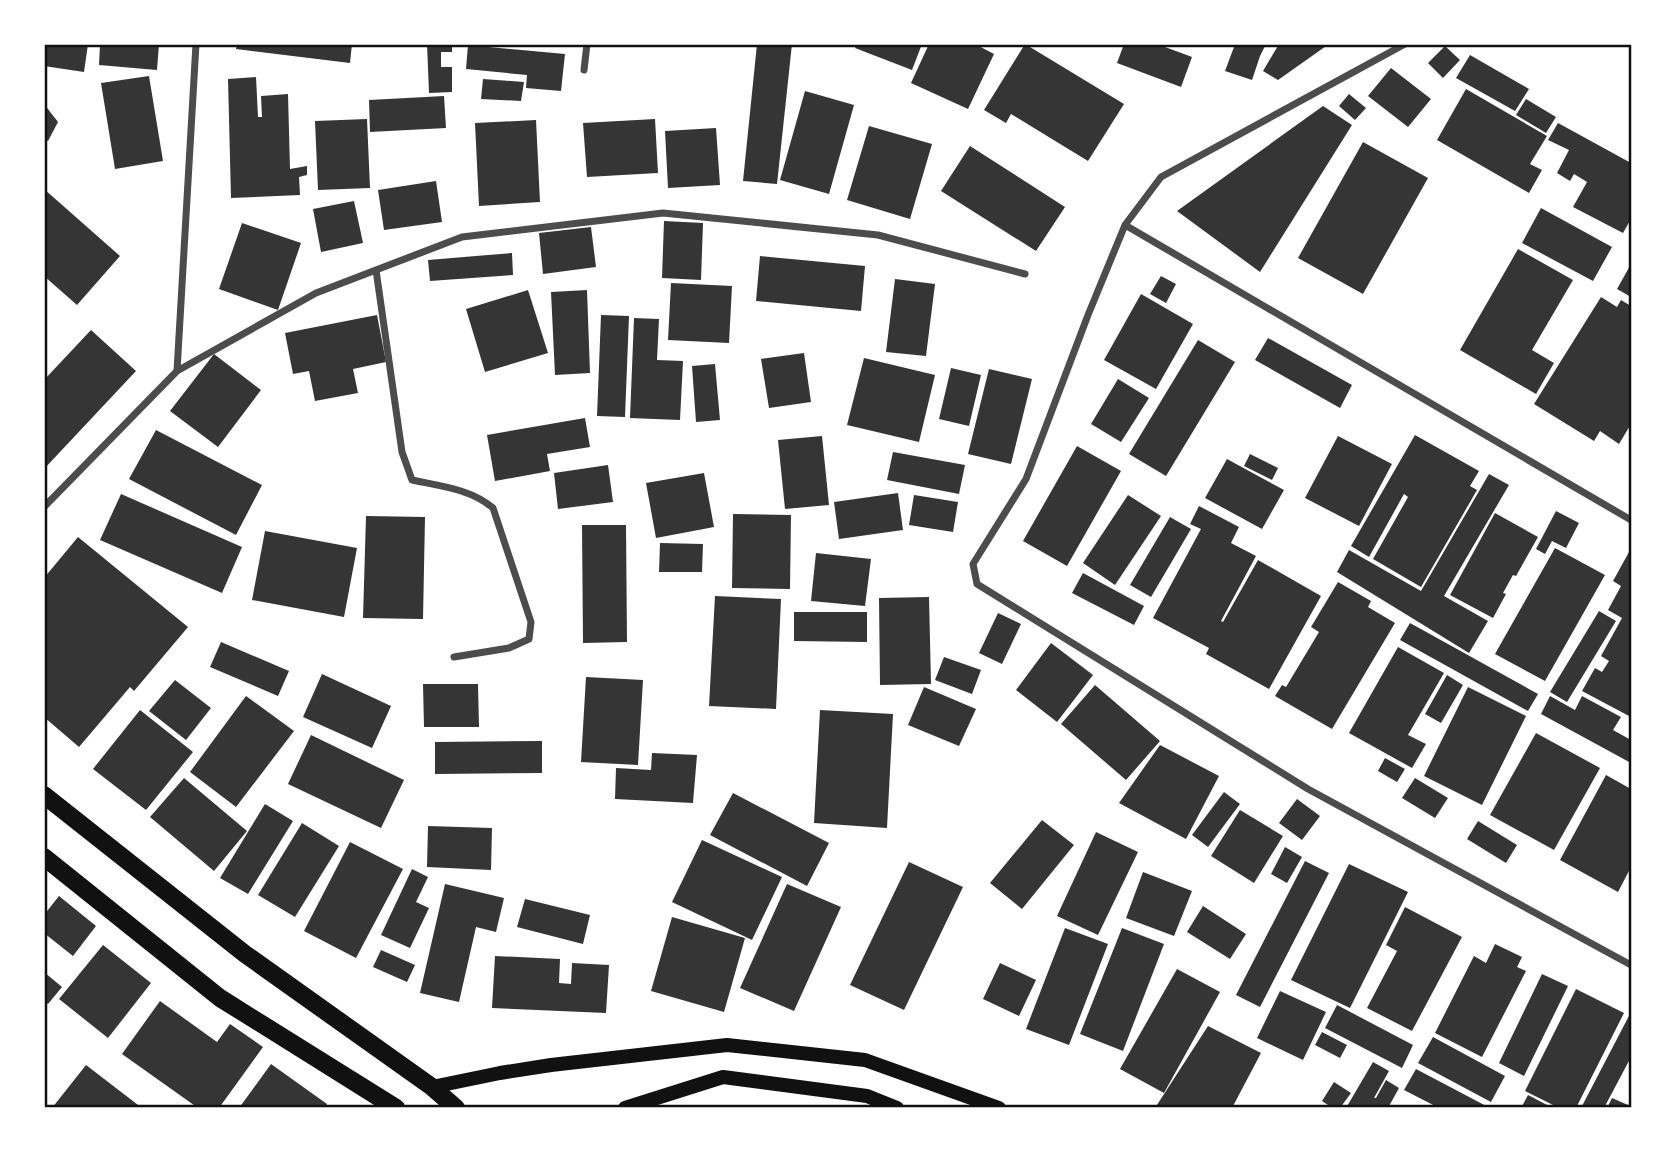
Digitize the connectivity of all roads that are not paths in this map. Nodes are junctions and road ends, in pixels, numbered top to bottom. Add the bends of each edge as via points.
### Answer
1 (196, 44) edge
2 (587, 44) edge
3 (1405, 44) edge
4 (584, 70) dead end
5 (1125, 225) junction
6 (376, 270) junction
7 (1025, 274) dead end
8 (177, 371) junction
9 (44, 507) edge
10 (1631, 520) edge
11 (454, 657) dead end
12 (44, 794) edge
13 (44, 857) edge
14 (1631, 965) edge
15 (432, 1087) junction
16 (396, 1108) edge
17 (456, 1108) edge
18 (625, 1108) edge
19 (897, 1108) edge
20 (999, 1108) edge

1 - 8 street
2 - 4 street
3 - 5 street via 1161,177
5 - 10 street
5 - 14 street via 1026,479 973,564 977,584 1308,789
6 - 7 street via 462,237 663,213 878,234
6 - 8 street via 316,293
6 - 11 street via 402,452 412,480 482,498 493,508 531,622 530,639 509,648
8 - 9 street
12 - 15 main road via 245,954
13 - 16 main road via 220,998
15 - 17 main road
15 - 20 main road via 551,1065 727,1045 865,1060
18 - 19 main road via 723,1077 867,1096

